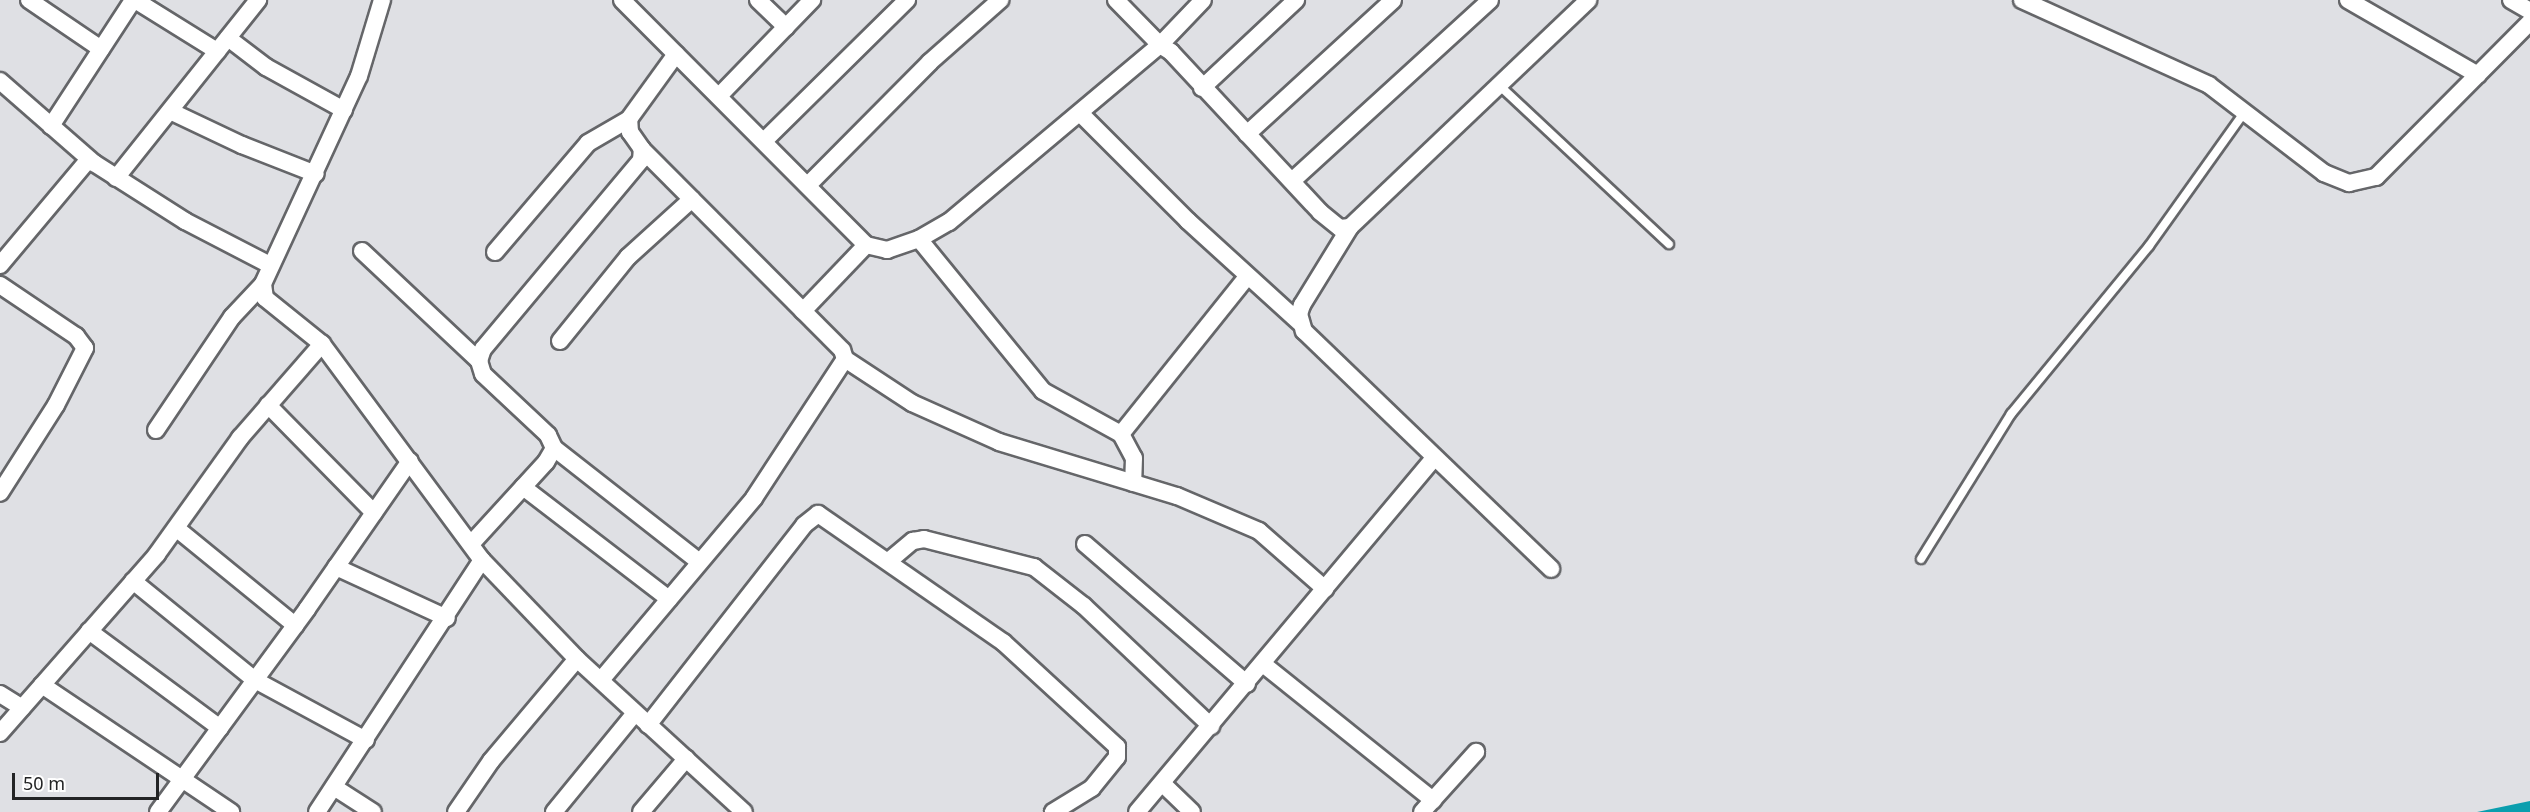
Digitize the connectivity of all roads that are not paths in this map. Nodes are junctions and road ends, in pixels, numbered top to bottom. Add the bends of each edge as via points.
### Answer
1 (28, 0) edge
2 (134, 0) edge
3 (258, 0) edge
4 (382, 0) edge
5 (622, 0) edge
6 (758, 0) edge
7 (812, 0) edge
8 (907, 0) edge
9 (1000, 0) edge
10 (1116, 0) edge
11 (1203, 0) edge
12 (1296, 0) edge
13 (1393, 0) edge
14 (1490, 0) edge
15 (1588, 0) edge
16 (2022, 0) edge
17 (2348, 0) edge
18 (2511, 0) edge
19 (2530, 11) edge
20 (2530, 22) edge
21 (786, 27) junction
22 (223, 44) junction
23 (1160, 45) junction
24 (101, 49) junction
25 (676, 54) junction
26 (2478, 75) junction
27 (0, 81) edge
28 (1501, 87) junction
29 (1202, 88) junction
30 (720, 96) junction
31 (344, 110) junction
32 (2246, 110) junction
33 (170, 111) junction
34 (1080, 113) junction
35 (629, 119) junction
36 (51, 126) junction
37 (1247, 134) junction
38 (764, 141) junction
39 (642, 149) junction
40 (89, 159) junction
41 (316, 174) junction
42 (116, 177) junction
43 (1292, 181) junction
44 (808, 185) junction
45 (692, 200) junction
46 (1350, 227) junction
47 (919, 239) junction
48 (866, 244) junction
49 (1669, 244) dead end
50 (362, 251) dead end
51 (495, 252) dead end
52 (0, 265) edge
53 (270, 265) junction
54 (1247, 277) junction
55 (262, 284) junction
56 (0, 285) edge
57 (803, 311) junction
58 (1300, 323) junction
59 (560, 341) dead end
60 (322, 344) junction
61 (845, 359) junction
62 (479, 361) junction
63 (268, 405) junction
64 (156, 430) dead end
65 (1121, 434) junction
66 (554, 448) junction
67 (1435, 458) junction
68 (410, 461) junction
69 (1133, 483) junction
70 (523, 487) junction
71 (0, 493) edge
72 (374, 513) junction
73 (176, 528) junction
74 (471, 544) junction
75 (1085, 544) dead end
76 (1921, 559) dead end
77 (482, 560) junction
78 (890, 560) junction
79 (698, 561) junction
80 (336, 567) junction
81 (1551, 569) dead end
82 (133, 581) junction
83 (1325, 589) junction
84 (669, 599) junction
85 (447, 618) junction
86 (295, 625) junction
87 (89, 631) junction
88 (577, 658) junction
89 (1263, 664) junction
90 (255, 680) junction
91 (601, 680) junction
92 (1246, 684) junction
93 (42, 685) junction
94 (0, 694) edge
95 (22, 708) junction
96 (636, 713) junction
97 (648, 725) junction
98 (1211, 726) junction
99 (220, 728) junction
100 (0, 733) edge
101 (366, 740) junction
102 (1476, 752) dead end
103 (686, 759) junction
104 (182, 779) junction
105 (1163, 784) junction
106 (334, 788) junction
107 (1427, 806) edge
108 (158, 812) edge
109 (231, 812) edge
110 (317, 812) edge
111 (374, 812) edge
112 (456, 812) edge
113 (554, 812) edge
114 (641, 812) edge
115 (744, 812) edge
116 (1053, 812) edge
117 (1137, 812) edge
118 (1192, 812) edge

1 - 24 street
2 - 22 street
2 - 24 street
3 - 22 street
4 - 31 street via 359,76
5 - 25 street
6 - 21 street
7 - 21 street
8 - 38 street
9 - 44 street via 930,62
10 - 23 street
11 - 23 street
12 - 29 street
13 - 37 street
14 - 43 street
15 - 28 street
16 - 32 street via 2166,62
17 - 26 street
18 - 19 street
20 - 26 street
21 - 30 street
22 - 31 street
22 - 33 street
23 - 29 street
23 - 34 street
24 - 36 street
25 - 30 street
25 - 35 street
26 - 32 street via 2376,177 2362,182 2349,183 2325,173
27 - 36 street
28 - 46 street
28 - 49 lane
29 - 37 street
30 - 38 street
31 - 41 street
32 - 76 lane via 2149,246 2011,414 1968,477
33 - 41 street
33 - 42 street
34 - 47 street via 948,222
34 - 54 street
35 - 39 street via 630,132
35 - 51 street via 588,143
36 - 40 street
37 - 43 street
38 - 44 street
39 - 45 street
39 - 62 street via 634,169 483,349
40 - 42 street
40 - 52 street
41 - 53 street
42 - 53 street via 185,221
43 - 46 street via 1340,228
44 - 48 street
45 - 57 street
45 - 59 street via 628,257
46 - 58 street via 1306,296
47 - 48 street via 887,250
47 - 65 street via 1043,391
48 - 57 street
50 - 62 street
53 - 55 street
54 - 58 street
54 - 65 street
55 - 60 street via 265,298
55 - 64 street via 232,317
56 - 71 street via 76,336 85,348 56,405
57 - 61 street via 842,350
58 - 67 street
60 - 63 street
60 - 68 street
61 - 69 street via 941,417 999,442
61 - 79 street via 754,498
62 - 66 street via 483,374 548,435
63 - 72 street
63 - 73 street
65 - 69 street via 1134,458
66 - 70 street
66 - 79 street
67 - 81 street
67 - 83 street
68 - 72 street
68 - 74 street
69 - 83 street via 1177,496 1259,531
70 - 74 street
70 - 84 street
72 - 80 street
73 - 82 street
73 - 86 street
74 - 77 street
75 - 92 street
77 - 85 street
77 - 88 street
78 - 97 street via 826,517 811,516
78 - 98 street via 913,541 924,539 1034,567 1084,606
78 - 116 street via 1002,642 1117,747 1117,757 1092,788
79 - 84 street
80 - 85 street
80 - 86 street
82 - 87 street
82 - 90 street
83 - 89 street
84 - 91 street
85 - 101 street
86 - 90 street
87 - 93 street
87 - 99 street
88 - 91 street
88 - 112 street via 491,761
89 - 92 street
89 - 107 street
90 - 99 street
90 - 101 street
91 - 96 street
92 - 98 street
93 - 95 street
93 - 104 street
94 - 95 street
95 - 100 street
96 - 97 street
96 - 113 street
97 - 103 street
98 - 105 street
99 - 104 street
101 - 106 street
102 - 107 street
103 - 114 street
103 - 115 street
104 - 108 street
104 - 109 street
105 - 117 street
105 - 118 street
106 - 110 street
106 - 111 street

